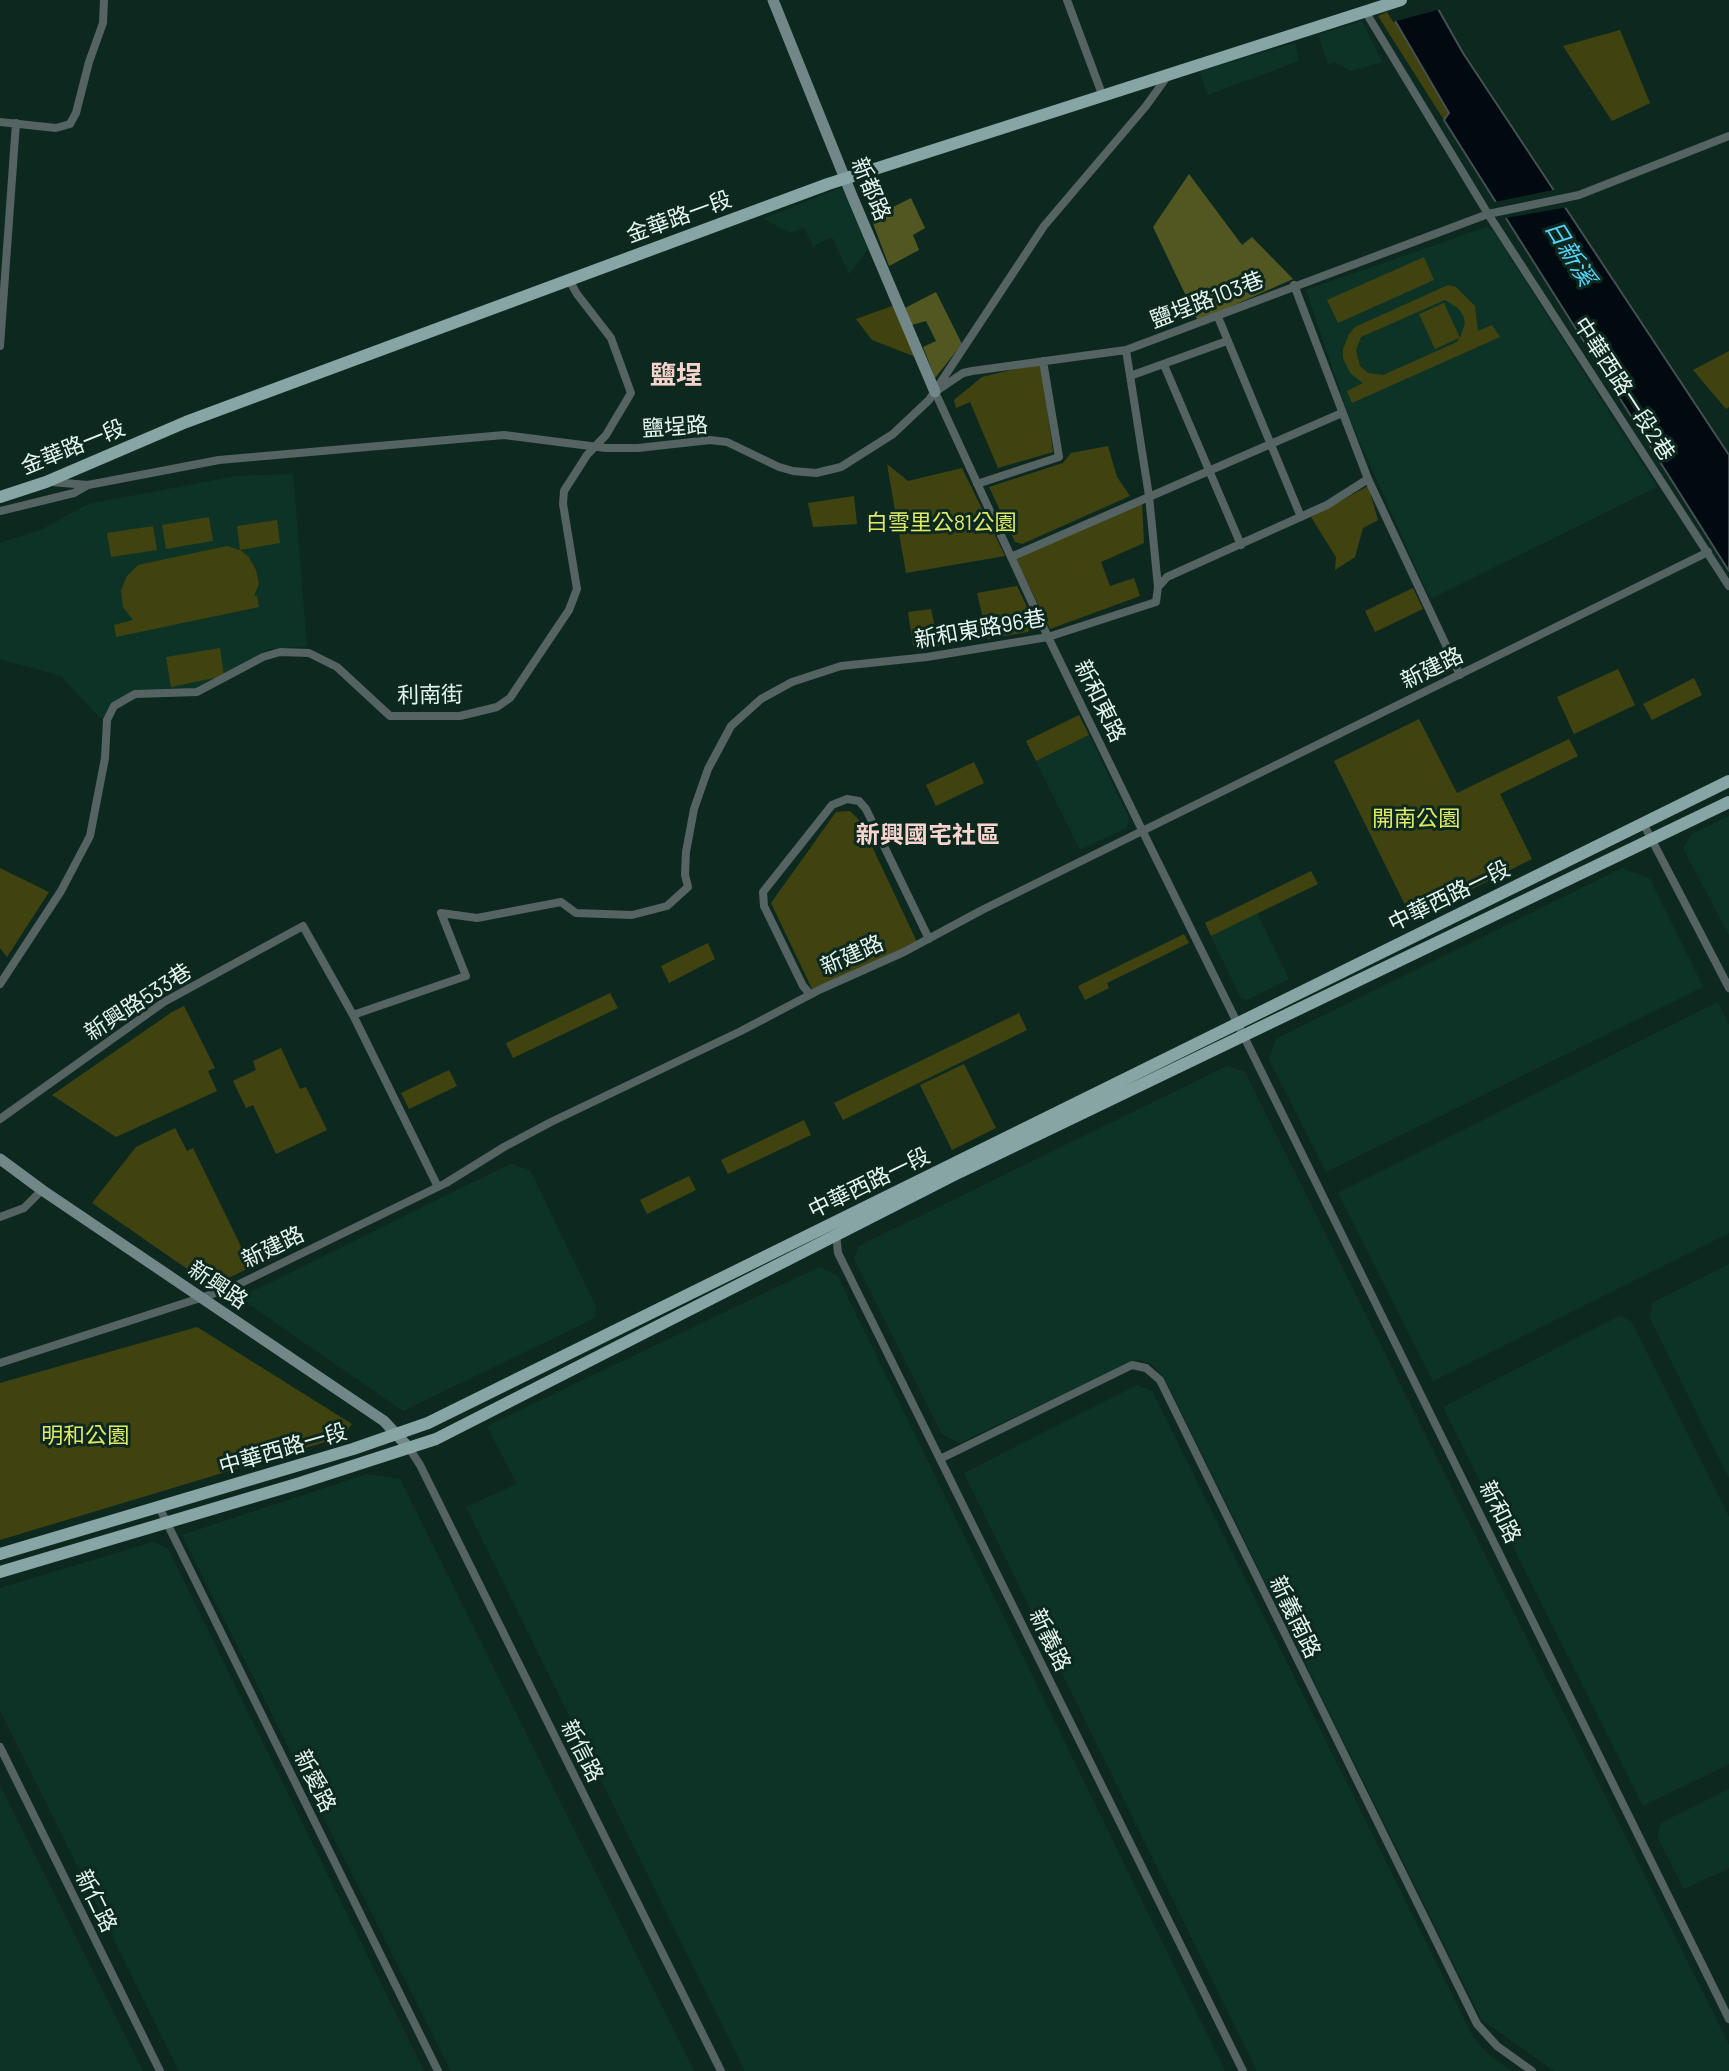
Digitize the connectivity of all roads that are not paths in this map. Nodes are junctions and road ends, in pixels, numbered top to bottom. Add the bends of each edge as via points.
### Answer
1 (104, 0) edge
2 (773, 0) edge
3 (1067, 0) edge
4 (1401, 0) edge
5 (1365, 11) junction
6 (1169, 73) junction
7 (1102, 94) junction
8 (0, 122) edge
9 (16, 123) junction
10 (1729, 136) edge
11 (845, 178) junction
12 (1491, 213) junction
13 (569, 280) junction
14 (1294, 285) junction
15 (1218, 317) junction
16 (1227, 341) junction
17 (0, 346) edge
18 (1126, 350) junction
19 (1043, 361) junction
20 (1164, 365) junction
21 (1130, 376) junction
22 (935, 392) junction
23 (1342, 413) junction
24 (1272, 444) junction
25 (595, 446) junction
26 (1209, 471) junction
27 (1368, 479) junction
28 (46, 482) junction
29 (977, 484) junction
30 (88, 485) junction
31 (1149, 496) junction
32 (0, 497) edge
33 (0, 511) edge
34 (1301, 517) junction
35 (1241, 545) junction
36 (1708, 552) junction
37 (1011, 557) junction
38 (1729, 586) edge
39 (1158, 587) junction
40 (1048, 637) junction
41 (1460, 675) junction
42 (1729, 781) edge
43 (1729, 802) edge
44 (1643, 823) junction
45 (1143, 832) junction
46 (1652, 840) junction
47 (929, 939) junction
48 (0, 984) edge
49 (1729, 988) edge
50 (810, 994) junction
51 (353, 1015) junction
52 (1238, 1023) junction
53 (1244, 1036) junction
54 (0, 1119) edge
55 (0, 1159) edge
56 (438, 1187) junction
57 (42, 1190) junction
58 (0, 1217) edge
59 (837, 1221) junction
60 (836, 1236) junction
61 (203, 1298) junction
62 (0, 1363) edge
63 (397, 1436) junction
64 (409, 1448) junction
65 (940, 1459) junction
66 (159, 1507) junction
67 (166, 1523) junction
68 (0, 1554) edge
69 (0, 1572) edge
70 (0, 1747) edge
71 (1729, 2019) edge
72 (160, 2071) edge
73 (438, 2071) edge
74 (721, 2071) edge
75 (1243, 2071) edge
76 (1532, 2071) edge

1 - 9 street via 103,23 70,124 56,128
2 - 11 street, 新都路
3 - 7 street
4 - 5 main road, 金華路一段
5 - 6 main road, 金華路一段
5 - 12 street, 中華西路一段2巷
6 - 7 main road, 金華路一段
6 - 22 street, 鹽埕路 via 1044,226
7 - 11 main road, 金華路一段
8 - 9 street
9 - 17 street
10 - 12 street, 鹽埕路103巷 via 1579,195
11 - 13 main road, 金華路一段
11 - 22 street, 新都路
12 - 14 street, 鹽埕路103巷
12 - 36 street, 中華西路一段2巷
13 - 25 street, 利南街 via 611,338 630,384 627,401
13 - 28 main road, 金華路一段 via 186,422
14 - 15 street, 鹽埕路103巷
14 - 23 street
15 - 16 street
15 - 18 street, 鹽埕路103巷
16 - 20 street, 鹽埕路103巷
16 - 24 street
18 - 19 street, 鹽埕路103巷
18 - 21 street
19 - 22 street, 鹽埕路103巷 via 963,373
19 - 29 street via 1059,457
20 - 21 street, 鹽埕路103巷
20 - 26 street
21 - 31 street
22 - 25 street, 鹽埕路 via 875,446 841,467 816,473 779,467 727,442
22 - 29 street, 新和東路
23 - 24 street
23 - 27 street
24 - 26 street
24 - 34 street
25 - 30 street, 鹽埕路 via 504,435 219,460
25 - 48 street, 利南街 via 564,491 577,589 569,610 506,702 460,716 390,716 337,667 309,653 280,652 197,692 135,694 114,706 107,720 90,836
26 - 31 street
26 - 35 street
27 - 34 street
27 - 41 street
28 - 30 street, 鹽埕路
28 - 32 main road, 金華路一段
29 - 37 street, 新和東路
30 - 33 street, 鹽埕路
31 - 37 street
31 - 39 street
34 - 35 street
35 - 39 street via 1167,577
36 - 38 street, 中華西路一段2巷
36 - 41 street, 新建路
37 - 40 street, 新和東路
39 - 40 street, 新和東路96巷 via 1156,602
40 - 45 street, 新和東路
40 - 51 street, 新和東路96巷 via 841,666 792,682 761,699 731,726 694,809 688,887 667,906 632,915 576,913 561,902 477,918 441,913 466,976
41 - 45 street, 新建路
42 - 44 main road, 中華西路一段
43 - 46 main road, 中華西路一段
44 - 46 street
44 - 52 main road, 中華西路一段
45 - 47 street, 新建路
45 - 52 street, 新和東路
46 - 49 street
46 - 53 main road, 中華西路一段
47 - 50 street, 新建路
47 - 50 street via 866,809 847,799 832,805 763,892 764,906
50 - 56 street, 新建路 via 551,1122
51 - 54 street, 新興路533巷 via 303,926 164,1002
51 - 56 street
52 - 53 street, 新和路
52 - 59 main road, 中華西路一段
53 - 60 main road, 中華西路一段
53 - 71 street, 新和路
55 - 57 street, 新興路
56 - 61 street, 新建路
57 - 58 street via 24,1208
57 - 61 street, 新興路
59 - 60 street, 新義路
59 - 63 main road, 中華西路一段
60 - 64 main road, 中華西路一段
60 - 65 street, 新義路 via 838,1253
61 - 62 street, 新建路
61 - 63 street, 新興路 via 384,1421
63 - 64 street, 新興路
63 - 66 main road, 中華西路一段
64 - 67 main road, 中華西路一段
64 - 74 street, 新信路
65 - 75 street, 新義路
65 - 76 street, 新義南路 via 1132,1365 1160,1380 1477,2024
66 - 67 street, 新愛路
66 - 68 main road, 中華西路一段
67 - 69 main road, 中華西路一段
67 - 73 street, 新愛路
70 - 72 street, 新仁路

